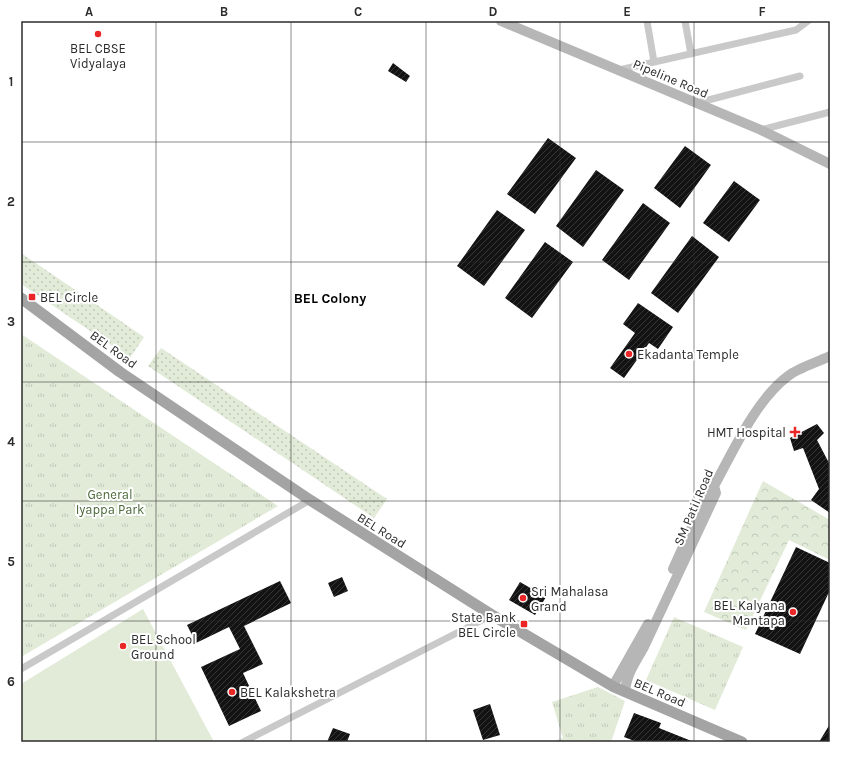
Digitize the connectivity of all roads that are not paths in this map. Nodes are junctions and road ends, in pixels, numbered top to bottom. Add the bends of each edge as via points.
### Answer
1 (501, 21) edge
2 (647, 21) edge
3 (685, 21) edge
4 (808, 21) edge
5 (691, 54) junction
6 (654, 62) junction
7 (618, 70) junction
8 (800, 76) dead end
9 (697, 103) junction
10 (830, 112) edge
11 (761, 130) junction
12 (830, 164) edge
13 (24, 301) edge
14 (830, 356) edge
15 (714, 486) junction
16 (310, 500) junction
17 (492, 616) junction
18 (21, 669) edge
19 (612, 686) junction
20 (625, 692) junction
21 (243, 742) edge
22 (742, 742) edge

1 - 7 street, Pipeline Road
2 - 6 street
3 - 5 street
4 - 5 street via 796,30
5 - 6 street
6 - 7 street
7 - 9 street, Pipeline Road
8 - 9 street
9 - 11 street, Pipeline Road
10 - 11 street
11 - 12 street, Pipeline Road
13 - 16 main road, BEL Road via 120,372
14 - 15 street, SM Patil Road via 789,375 768,395
15 - 19 street via 709,489 644,632
15 - 20 street, SM Patil Road via 716,492 713,499 632,669
16 - 17 main road, BEL Road
16 - 18 street
17 - 19 main road, BEL Road
17 - 21 street
19 - 20 main road, BEL Road
20 - 22 main road, BEL Road

